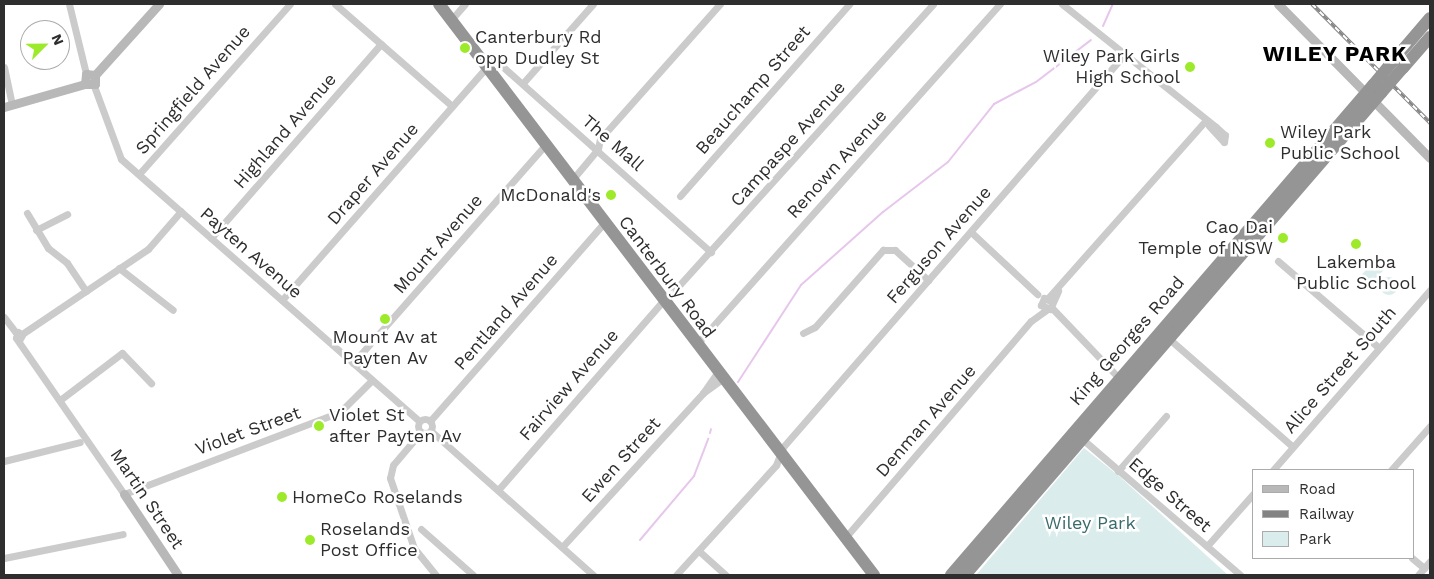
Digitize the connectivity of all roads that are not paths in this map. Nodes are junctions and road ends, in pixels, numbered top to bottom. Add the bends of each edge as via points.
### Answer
1 (69, 4) edge
2 (159, 4) edge
3 (290, 4) edge
4 (335, 4) edge
5 (439, 4) edge
6 (465, 4) edge
7 (593, 4) edge
8 (720, 4) edge
9 (849, 4) edge
10 (932, 4) edge
11 (1000, 4) edge
12 (1062, 4) edge
13 (1278, 4) edge
14 (1430, 18) edge
15 (451, 20) junction
16 (1430, 37) edge
17 (381, 44) junction
18 (1123, 56) junction
19 (490, 63) junction
20 (1399, 64) junction
21 (4, 67) edge
22 (90, 80) junction
23 (522, 83) junction
24 (1374, 93) junction
25 (8, 106) edge
26 (452, 106) junction
27 (545, 145) junction
28 (598, 150) junction
29 (1430, 158) edge
30 (139, 174) junction
31 (572, 180) junction
32 (680, 196) dead end
33 (181, 211) junction
34 (26, 213) dead end
35 (67, 214) dead end
36 (604, 223) junction
37 (36, 230) junction
38 (971, 232) junction
39 (211, 238) junction
40 (711, 252) junction
41 (1278, 261) dead end
42 (119, 268) junction
43 (928, 280) junction
44 (86, 290) junction
45 (1430, 290) edge
46 (282, 300) junction
47 (663, 301) junction
48 (1045, 302) junction
49 (173, 310) dead end
50 (4, 317) edge
51 (803, 334) dead end
52 (1163, 334) junction
53 (19, 336) junction
54 (696, 345) junction
55 (1379, 348) junction
56 (353, 363) junction
57 (719, 376) junction
58 (1118, 377) junction
59 (372, 380) junction
60 (151, 383) dead end
61 (60, 400) junction
62 (1166, 416) dead end
63 (419, 421) junction
64 (430, 421) junction
65 (1430, 426) edge
66 (431, 431) junction
67 (421, 432) junction
68 (1080, 438) junction
69 (84, 440) junction
70 (1293, 447) junction
71 (781, 456) junction
72 (4, 461) edge
73 (1274, 469) edge
74 (1392, 469) edge
75 (1118, 471) junction
76 (498, 490) junction
77 (124, 494) junction
78 (1252, 495) edge
79 (421, 529) dead end
80 (123, 534) dead end
81 (844, 539) junction
82 (1207, 546) junction
83 (562, 548) junction
84 (699, 551) junction
85 (4, 558) edge
86 (1413, 559) edge
87 (1430, 561) edge
88 (1424, 568) junction
89 (872, 574) edge
90 (178, 575) edge
91 (436, 575) edge
92 (473, 575) edge
93 (593, 575) edge
94 (676, 575) edge
95 (726, 575) edge
96 (951, 575) edge
97 (965, 575) edge
98 (1240, 575) edge
99 (1418, 575) edge

1 - 22 street, Payten Avenue
2 - 22 street
3 - 30 street, Springfield Avenue
4 - 17 street
5 - 15 highway, Canterbury Road
6 - 15 street
7 - 23 street
8 - 28 street via 598,142
9 - 32 street, Beauchamp Street
10 - 40 street, Campaspe Avenue
11 - 54 street, Renown Avenue
12 - 18 street
13 - 24 street
14 - 20 highway, King Georges Road
15 - 19 highway, Canterbury Road
16 - 20 highway, King Georges Road
17 - 26 street
17 - 39 street, Highland Avenue
18 - 38 street, Ferguson Avenue
18 - 48 street, Denman Avenue via 1206,124
19 - 23 street, The Mall
19 - 26 street, Draper Avenue
19 - 27 highway, Canterbury Road
20 - 24 highway, King Georges Road, bridge
21 - 25 street
22 - 25 street
22 - 30 street, Payten Avenue via 116,150
23 - 28 street, The Mall
24 - 29 street
24 - 52 highway, King Georges Road
26 - 46 street, Draper Avenue
27 - 31 highway, Canterbury Road
27 - 56 street, Mount Avenue
28 - 31 street
28 - 40 street, The Mall
30 - 33 street, Payten Avenue
31 - 36 highway, Canterbury Road
33 - 39 street, Payten Avenue
33 - 42 street via 148,249
34 - 37 street
35 - 37 street
36 - 47 highway, Canterbury Road
36 - 64 street, Pentland Avenue
37 - 44 street
38 - 43 street, Ferguson Avenue
38 - 48 street
39 - 46 street, Payten Avenue
40 - 47 street, Campaspe Avenue
41 - 55 street
42 - 44 street
42 - 49 street
43 - 51 street via 895,250 887,248 815,327
43 - 71 street, Ferguson Avenue via 783,447
44 - 53 street
45 - 55 street, Alice Street South
46 - 56 street, Payten Avenue
47 - 54 highway, Canterbury Road
47 - 76 street, Fairview Avenue
48 - 58 street
48 - 81 street, Denman Avenue
50 - 53 street, Martin Street
52 - 58 highway, King Georges Road
52 - 68 highway, King Georges Road
52 - 70 street
53 - 61 street, Martin Street
54 - 57 highway, Canterbury Road
55 - 70 street, Alice Street South
56 - 59 street, Payten Avenue
57 - 71 highway, Canterbury Road
57 - 83 street, Ewen Street
58 - 96 highway, King Georges Road
59 - 63 street, Payten Avenue
59 - 77 street, Violet Street via 340,412
60 - 61 street via 122,353
61 - 69 street, Martin Street
62 - 75 street
63 - 64 street
63 - 67 street
64 - 66 street
65 - 74 street
66 - 67 street
66 - 76 street
67 - 91 street via 391,469 398,504 414,548
68 - 75 street, Edge Street
68 - 97 highway, King Georges Road
69 - 72 street
69 - 77 street, Martin Street
70 - 73 street, Alice Street South
71 - 81 highway, Canterbury Road
71 - 84 street, Ferguson Avenue
75 - 82 street, Edge Street
76 - 83 street
77 - 90 street, Martin Street
78 - 82 street
79 - 92 street
80 - 85 street
81 - 89 highway, Canterbury Road
82 - 98 street, Edge Street
83 - 93 street
84 - 94 street, Ferguson Avenue
84 - 95 street
86 - 88 street
87 - 88 street
88 - 99 street

